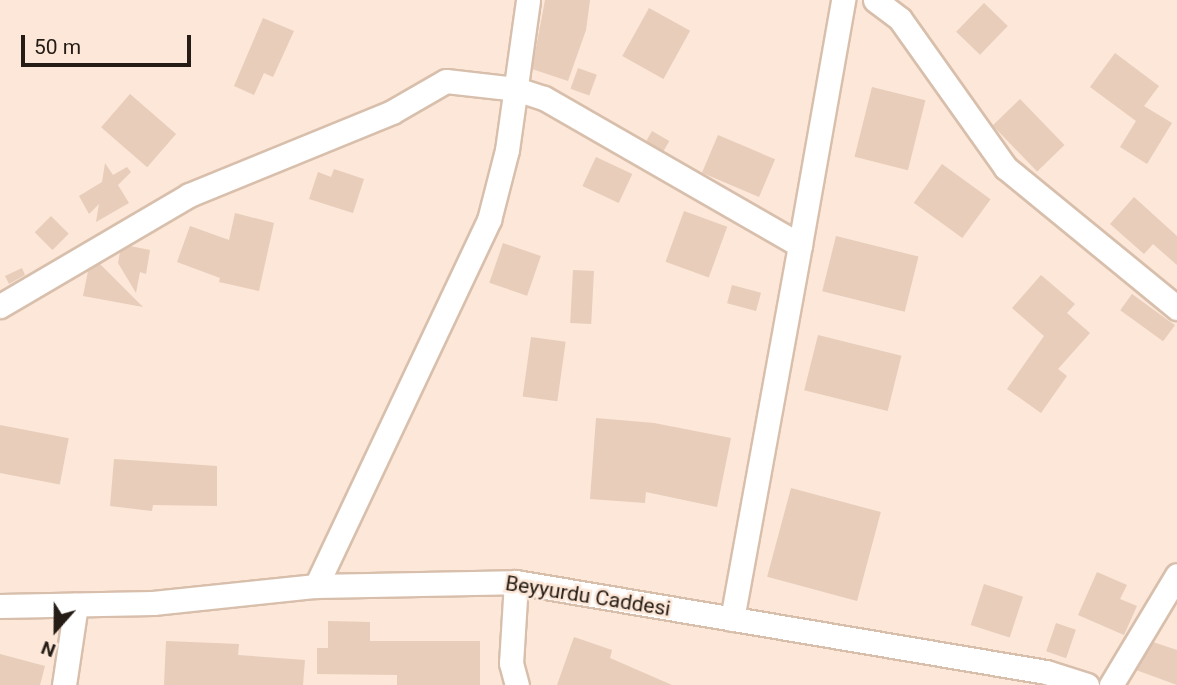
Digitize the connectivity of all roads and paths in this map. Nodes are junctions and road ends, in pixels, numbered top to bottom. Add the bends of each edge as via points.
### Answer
1 (528, 0) edge
2 (847, 0) edge
3 (875, 0) edge
4 (516, 89) junction
5 (800, 245) junction
6 (0, 306) edge
7 (1177, 308) edge
8 (1177, 575) edge
9 (516, 582) junction
10 (316, 586) junction
11 (76, 605) junction
12 (0, 606) edge
13 (732, 619) junction
14 (64, 685) edge
15 (517, 685) edge
16 (1087, 685) edge
17 (1111, 685) edge

1 - 4 street
2 - 5 street
3 - 7 street via 900,19 1006,168
4 - 5 street via 544,98
4 - 6 street via 446,80 392,112 189,195
4 - 10 street via 507,150 489,219
5 - 13 street
8 - 17 street
9 - 10 street, Beyyurdu Caddesi
9 - 13 street, Beyyurdu Caddesi
9 - 15 street via 512,663
10 - 11 street, Beyyurdu Caddesi via 153,603
11 - 12 street, Beyyurdu Caddesi
11 - 14 street
13 - 16 street, Beyyurdu Caddesi via 1046,672

